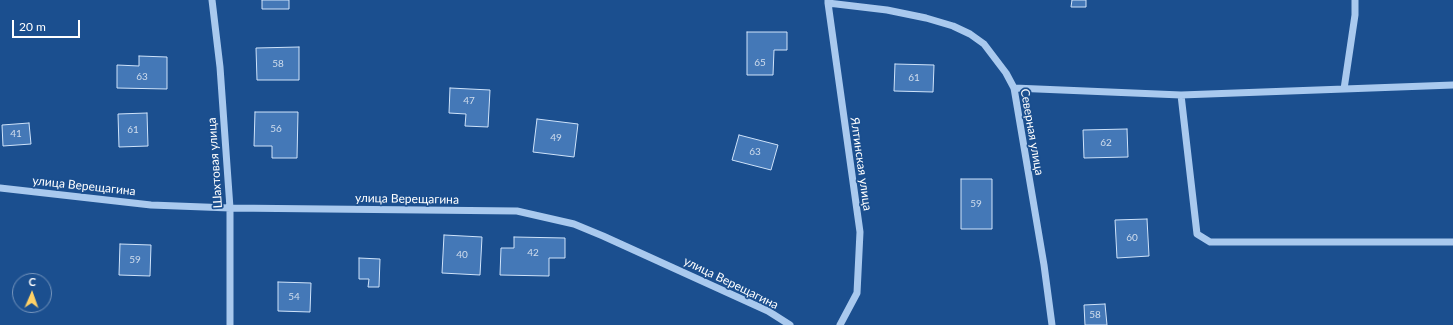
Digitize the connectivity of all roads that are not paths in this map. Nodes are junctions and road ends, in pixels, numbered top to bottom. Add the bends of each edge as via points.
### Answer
1 (212, 0) edge
2 (1355, 0) edge
3 (828, 1) edge
4 (1453, 85) edge
5 (1014, 88) junction
6 (1344, 89) junction
7 (1181, 95) junction
8 (0, 188) edge
9 (230, 208) junction
10 (1453, 242) edge
11 (230, 325) edge
12 (790, 325) edge
13 (840, 325) edge
14 (1052, 325) edge

1 - 9 street, Шахтовая улица via 220,67
2 - 6 street
3 - 5 street, Северная улица via 926,18 953,26 984,44 1006,72
3 - 13 street, Ялтинская улица via 860,232 857,292
4 - 6 street
5 - 7 street
5 - 14 street, Северная улица
6 - 7 street
7 - 10 street via 1197,234 1210,242
8 - 9 street, улица Верещагина via 152,205
9 - 11 street, Шахтовая улица
9 - 12 street, улица Верещагина via 517,211 541,216 574,224 603,236 768,311

